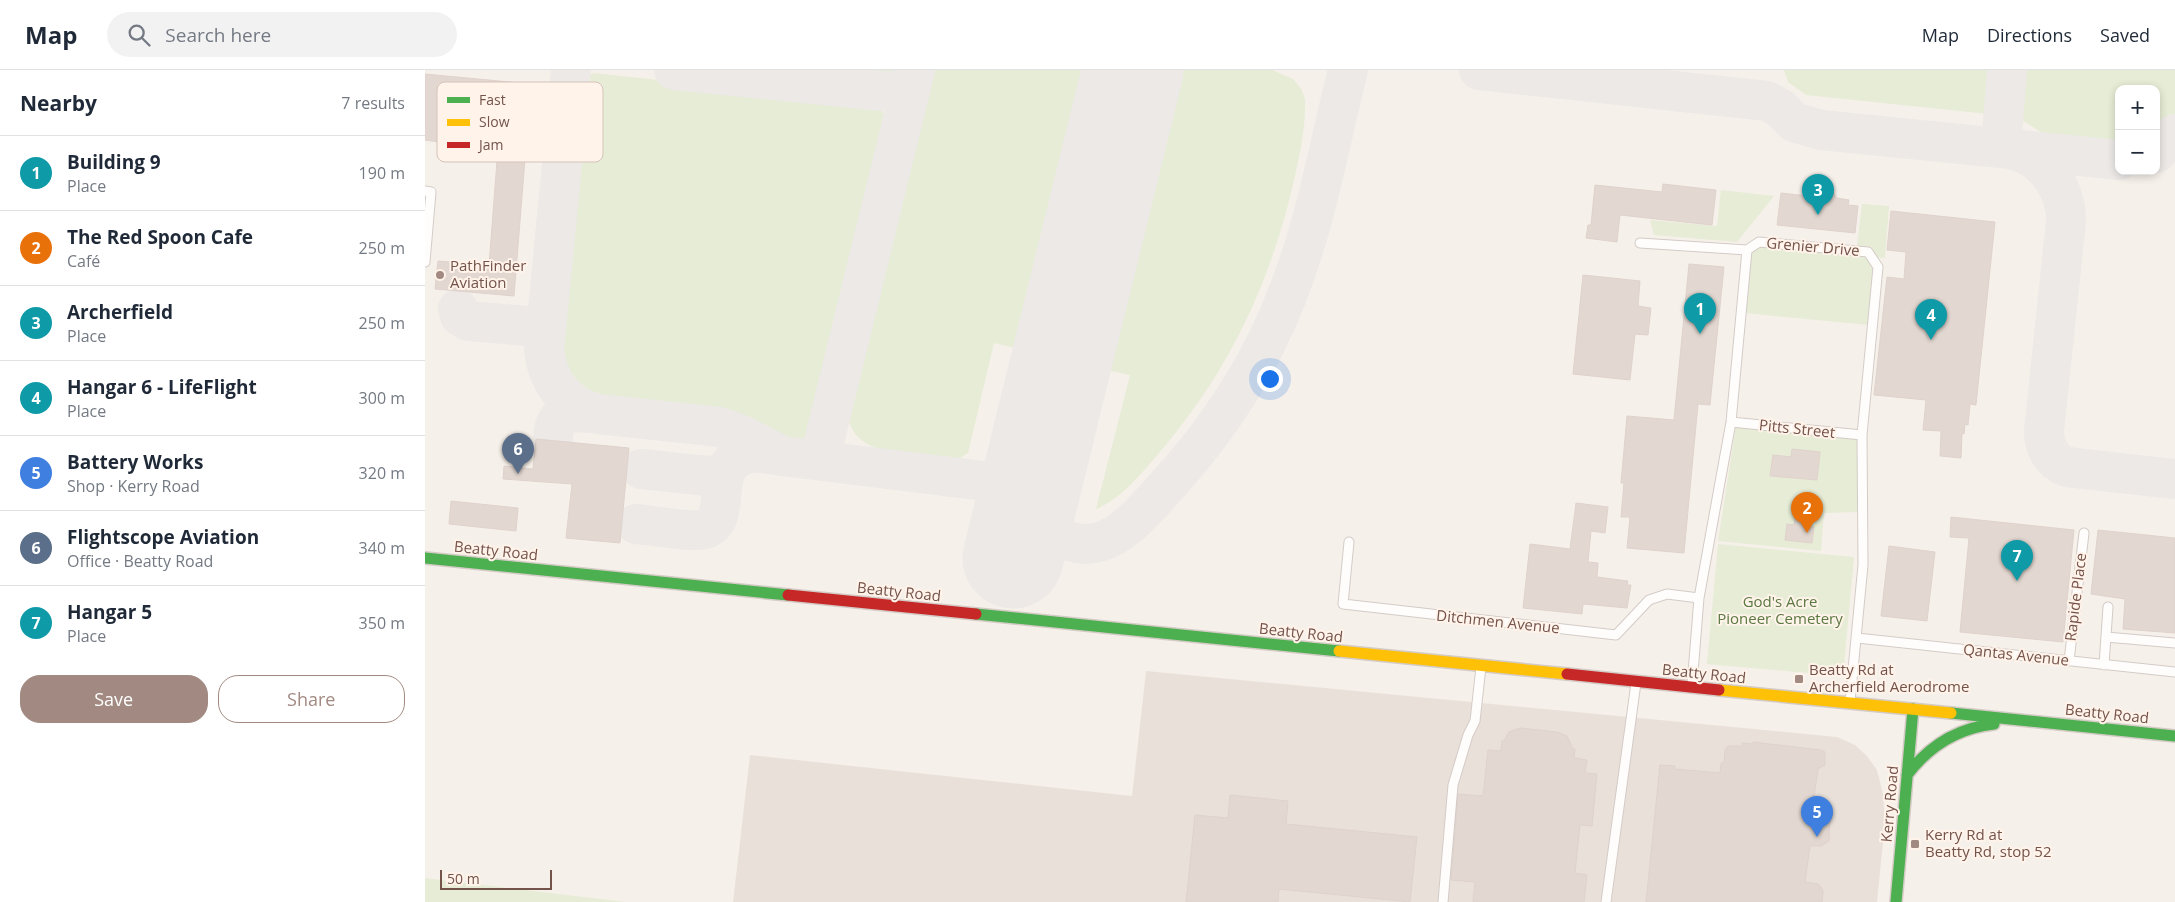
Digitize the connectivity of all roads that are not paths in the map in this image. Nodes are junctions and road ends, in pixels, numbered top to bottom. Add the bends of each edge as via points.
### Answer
1 (425, 191) edge
2 (1640, 242) dead end
3 (1747, 250) junction
4 (425, 262) edge
5 (1731, 422) junction
6 (1862, 435) junction
7 (2084, 533) dead end
8 (1349, 542) dead end
9 (425, 558) edge
10 (1699, 598) junction
11 (2108, 607) dead end
12 (2106, 636) junction
13 (1857, 638) junction
14 (2175, 642) edge
15 (2069, 661) junction
16 (2103, 664) junction
17 (1481, 666) junction
18 (2175, 672) edge
19 (1635, 682) junction
20 (1692, 688) junction
21 (1850, 703) junction
22 (1913, 709) junction
23 (2048, 723) junction
24 (2175, 736) edge
25 (1907, 775) junction
26 (1443, 902) edge
27 (1606, 902) edge
28 (1896, 902) edge

1 - 4 lane via 431,192
2 - 3 lane
3 - 5 lane, Grenier Drive
3 - 6 lane, Grenier Drive via 1759,242 1868,252 1878,268
5 - 6 lane, Pitts Street
5 - 10 lane, Grenier Drive
6 - 13 lane, Grenier Drive via 1863,565
7 - 15 lane, Rapide Place
8 - 10 lane, Ditchmen Avenue via 1343,604 1616,635 1649,600 1667,594
9 - 17 main road, Beatty Road
10 - 20 lane, Grenier Drive
11 - 12 lane
12 - 14 lane
12 - 16 lane
13 - 15 lane, Qantas Avenue
13 - 21 lane, Grenier Drive
15 - 16 lane, Qantas Avenue
16 - 18 lane, Qantas Avenue
17 - 19 main road, Beatty Road
17 - 26 lane via 1475,721 1453,785
19 - 20 main road, Beatty Road
19 - 27 lane
20 - 21 main road, Beatty Road
21 - 22 main road, Beatty Road
22 - 23 main road, Beatty Road
22 - 25 main road, Kerry Road
23 - 24 main road, Beatty Road
23 - 25 main road via 1983,724 1961,732 1936,743
25 - 28 main road, Kerry Road

